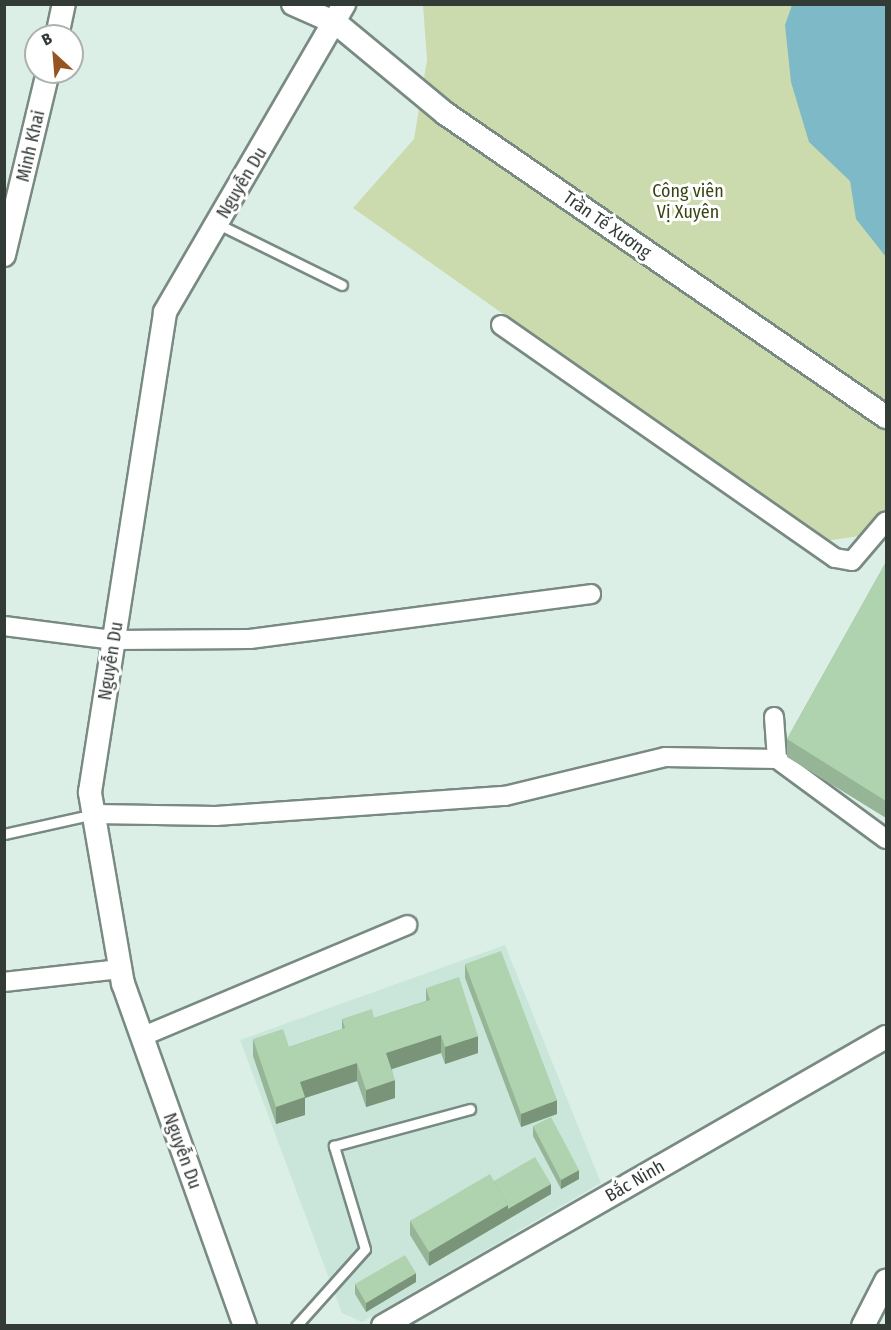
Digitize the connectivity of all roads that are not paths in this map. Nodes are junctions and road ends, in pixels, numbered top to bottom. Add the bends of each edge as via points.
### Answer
1 (64, 4) edge
2 (293, 4) edge
3 (351, 4) edge
4 (340, 14) edge
5 (60, 24) edge
6 (45, 84) edge
7 (218, 224) junction
8 (4, 255) edge
9 (342, 285) dead end
10 (501, 325) dead end
11 (886, 417) edge
12 (886, 521) edge
13 (591, 594) dead end
14 (4, 626) edge
15 (114, 640) junction
16 (774, 717) dead end
17 (777, 759) junction
18 (94, 814) junction
19 (4, 834) edge
20 (886, 839) edge
21 (407, 924) dead end
22 (120, 969) junction
23 (4, 982) edge
24 (141, 1037) junction
25 (886, 1037) edge
26 (470, 1109) dead end
27 (886, 1281) edge
28 (245, 1326) edge
29 (296, 1326) edge
30 (383, 1326) edge
31 (863, 1326) edge

1 - 5 street
2 - 4 street, Trần Tế Xương
3 - 4 street, Nguyễn Du
4 - 7 street, Nguyễn Du
4 - 11 street, Trần Tế Xương via 446,114
6 - 8 street, Minh Khai
7 - 9 lane
7 - 15 street, Nguyễn Du via 165,312
10 - 12 street via 835,558 852,561
13 - 15 street via 250,639
14 - 15 street
15 - 18 street, Nguyễn Du via 90,792
16 - 17 street
17 - 18 street via 665,757 505,796 216,816
17 - 20 street
18 - 19 lane
18 - 22 street, Nguyễn Du
21 - 24 street
22 - 23 street
22 - 24 street, Nguyễn Du
24 - 28 street, Nguyễn Du
25 - 30 street, Bắc Ninh
26 - 29 lane via 334,1146 365,1249
27 - 31 street

